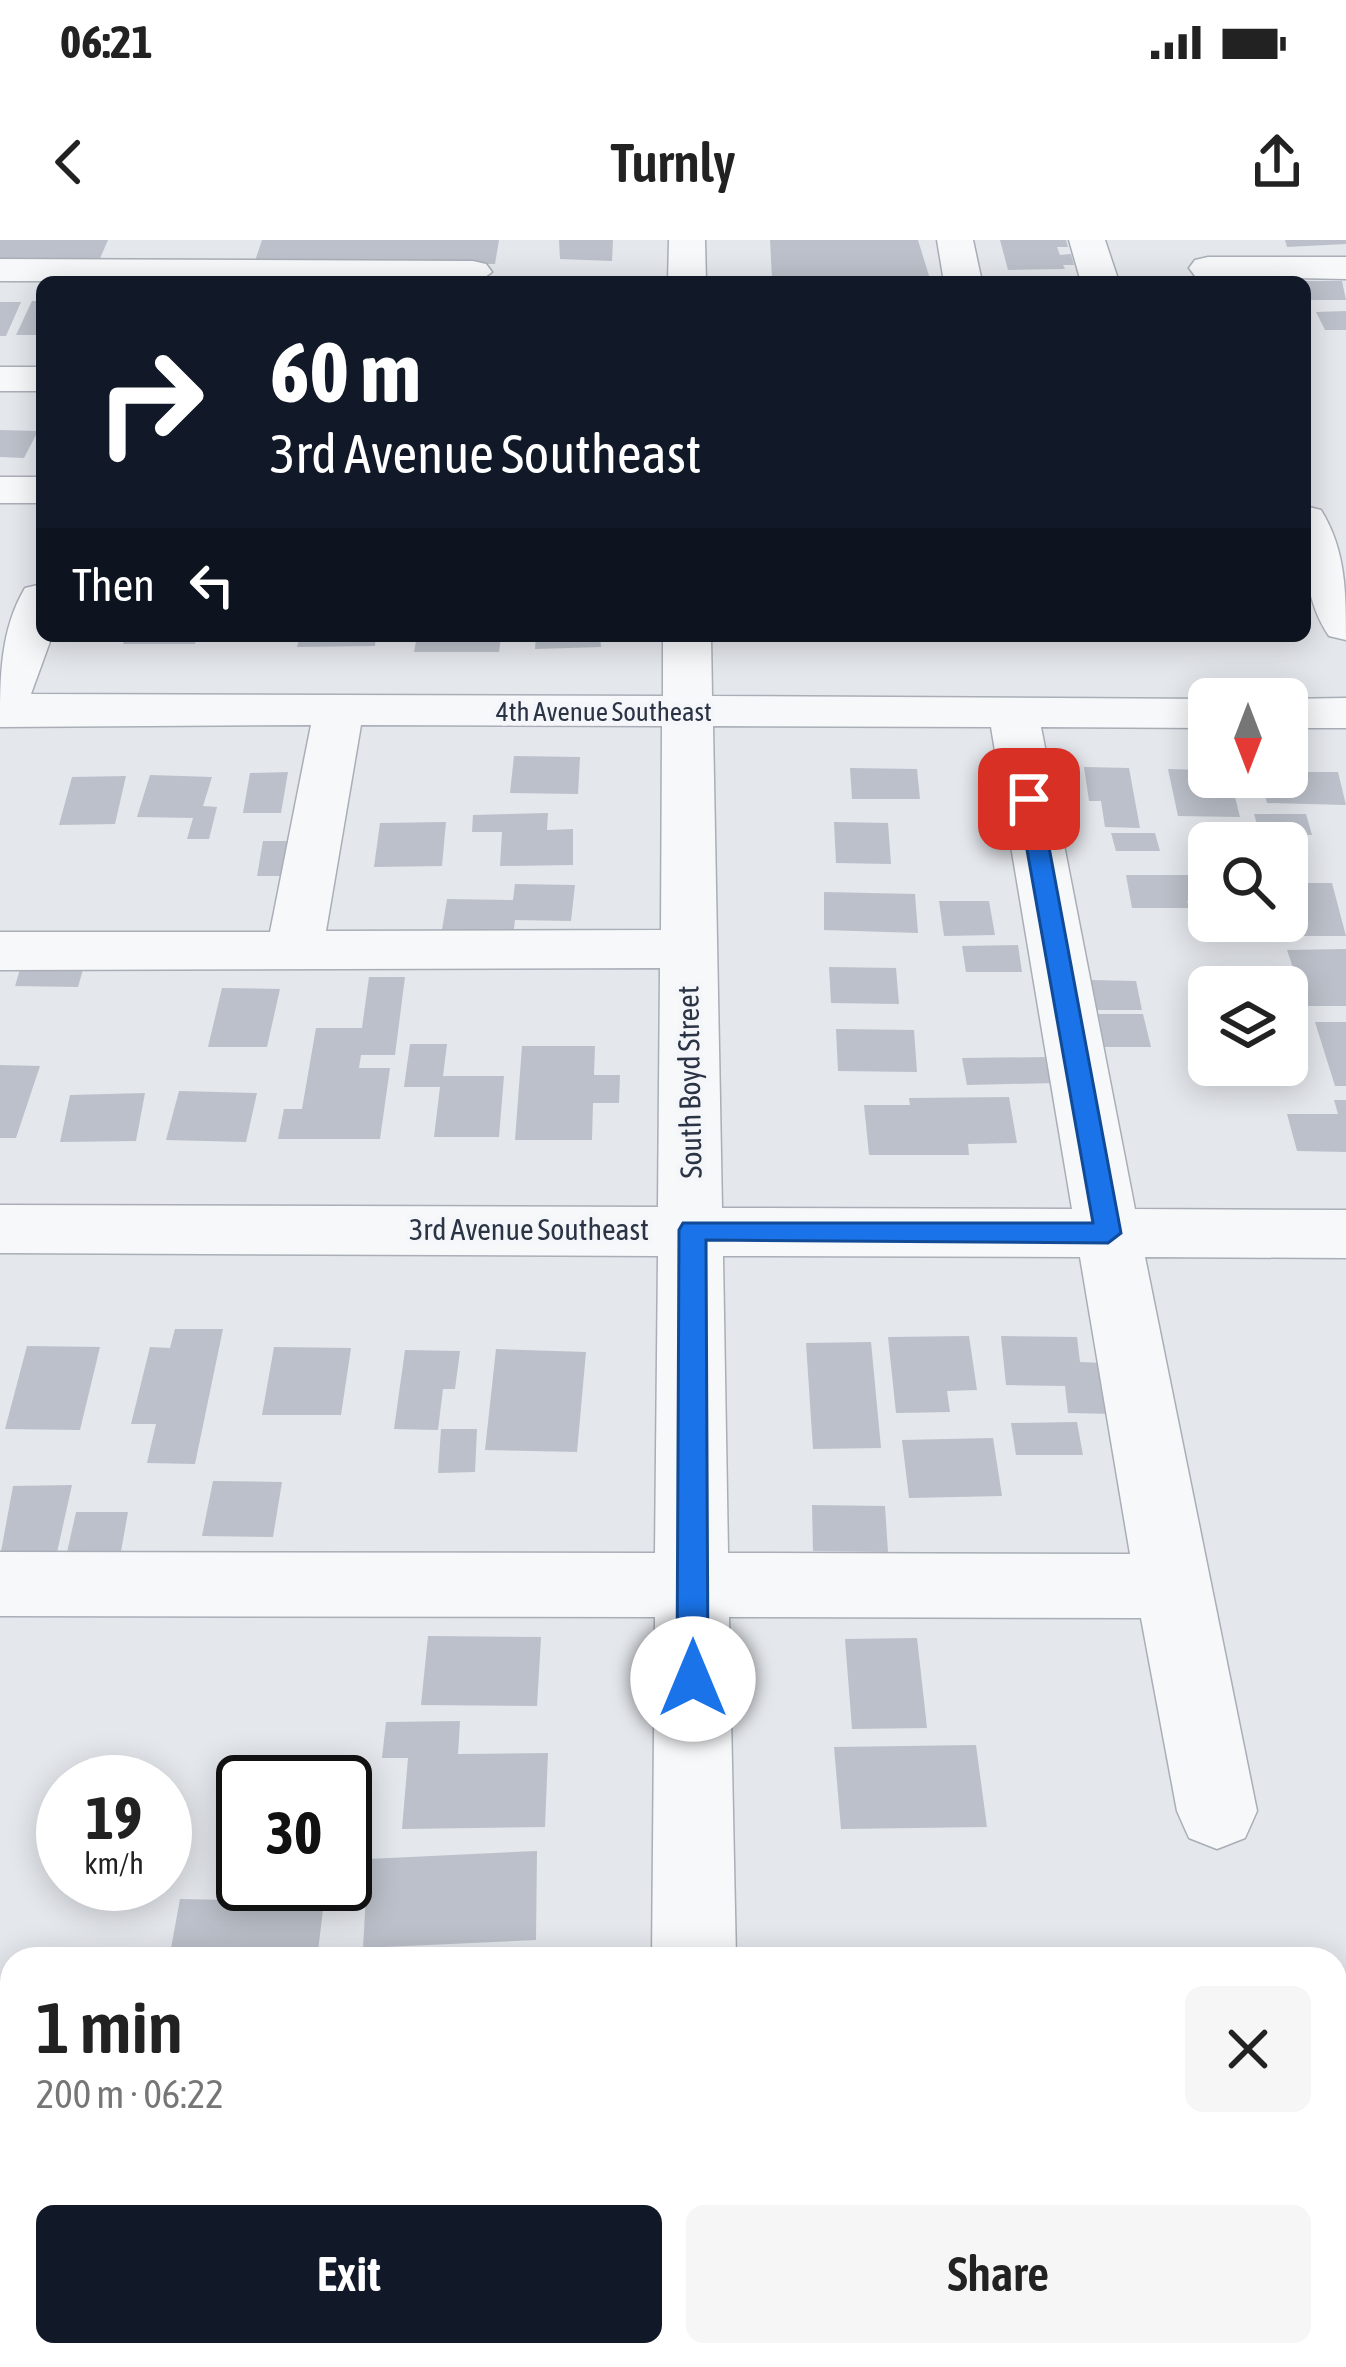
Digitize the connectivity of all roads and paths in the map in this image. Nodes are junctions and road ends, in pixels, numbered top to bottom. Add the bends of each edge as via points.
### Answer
1 (687, 240) edge
2 (955, 240) edge
3 (1087, 240) edge
4 (1110, 240) edge
5 (1207, 263) edge
6 (166, 264) edge
7 (1346, 268) edge
8 (0, 270) edge
9 (472, 272) dead end
10 (687, 276) edge
11 (962, 276) edge
12 (1098, 276) edge
13 (1121, 276) edge
14 (0, 379) edge
15 (36, 379) edge
16 (0, 490) edge
17 (36, 490) edge
18 (1311, 535) edge
19 (36, 614) edge
20 (1346, 626) edge
21 (687, 642) edge
22 (0, 710) edge
23 (339, 711) junction
24 (688, 712) junction
25 (1013, 712) junction
26 (1188, 712) edge
27 (1308, 713) edge
28 (1346, 713) edge
29 (688, 949) junction
30 (295, 950) junction
31 (0, 951) edge
32 (0, 1229) edge
33 (692, 1230) junction
34 (1108, 1233) junction
35 (1346, 1234) edge
36 (0, 1583) edge
37 (692, 1586) junction
38 (1172, 1586) junction
39 (1217, 1810) dead end
40 (694, 1947) edge

1 - 10 street
2 - 11 street
3 - 12 street
4 - 13 street
5 - 7 street
6 - 8 street
6 - 9 street
14 - 15 street
16 - 17 street
18 - 20 street
19 - 22 street
21 - 24 street, South Boyd Street
22 - 23 street, 4th Avenue Southeast
23 - 24 street, 4th Avenue Southeast
23 - 30 street
24 - 25 street, 4th Avenue Southeast
24 - 29 street, South Boyd Street
25 - 26 street, 4th Avenue Southeast
25 - 34 street
27 - 28 street
29 - 30 street
29 - 33 street, South Boyd Street
30 - 31 street
32 - 33 street, 3rd Avenue Southeast
33 - 34 street, 3rd Avenue Southeast
33 - 37 street, South Boyd Street
34 - 35 street, 3rd Avenue Southeast
34 - 38 street
36 - 37 street
37 - 38 street
37 - 40 street, South Boyd Street
38 - 39 street

